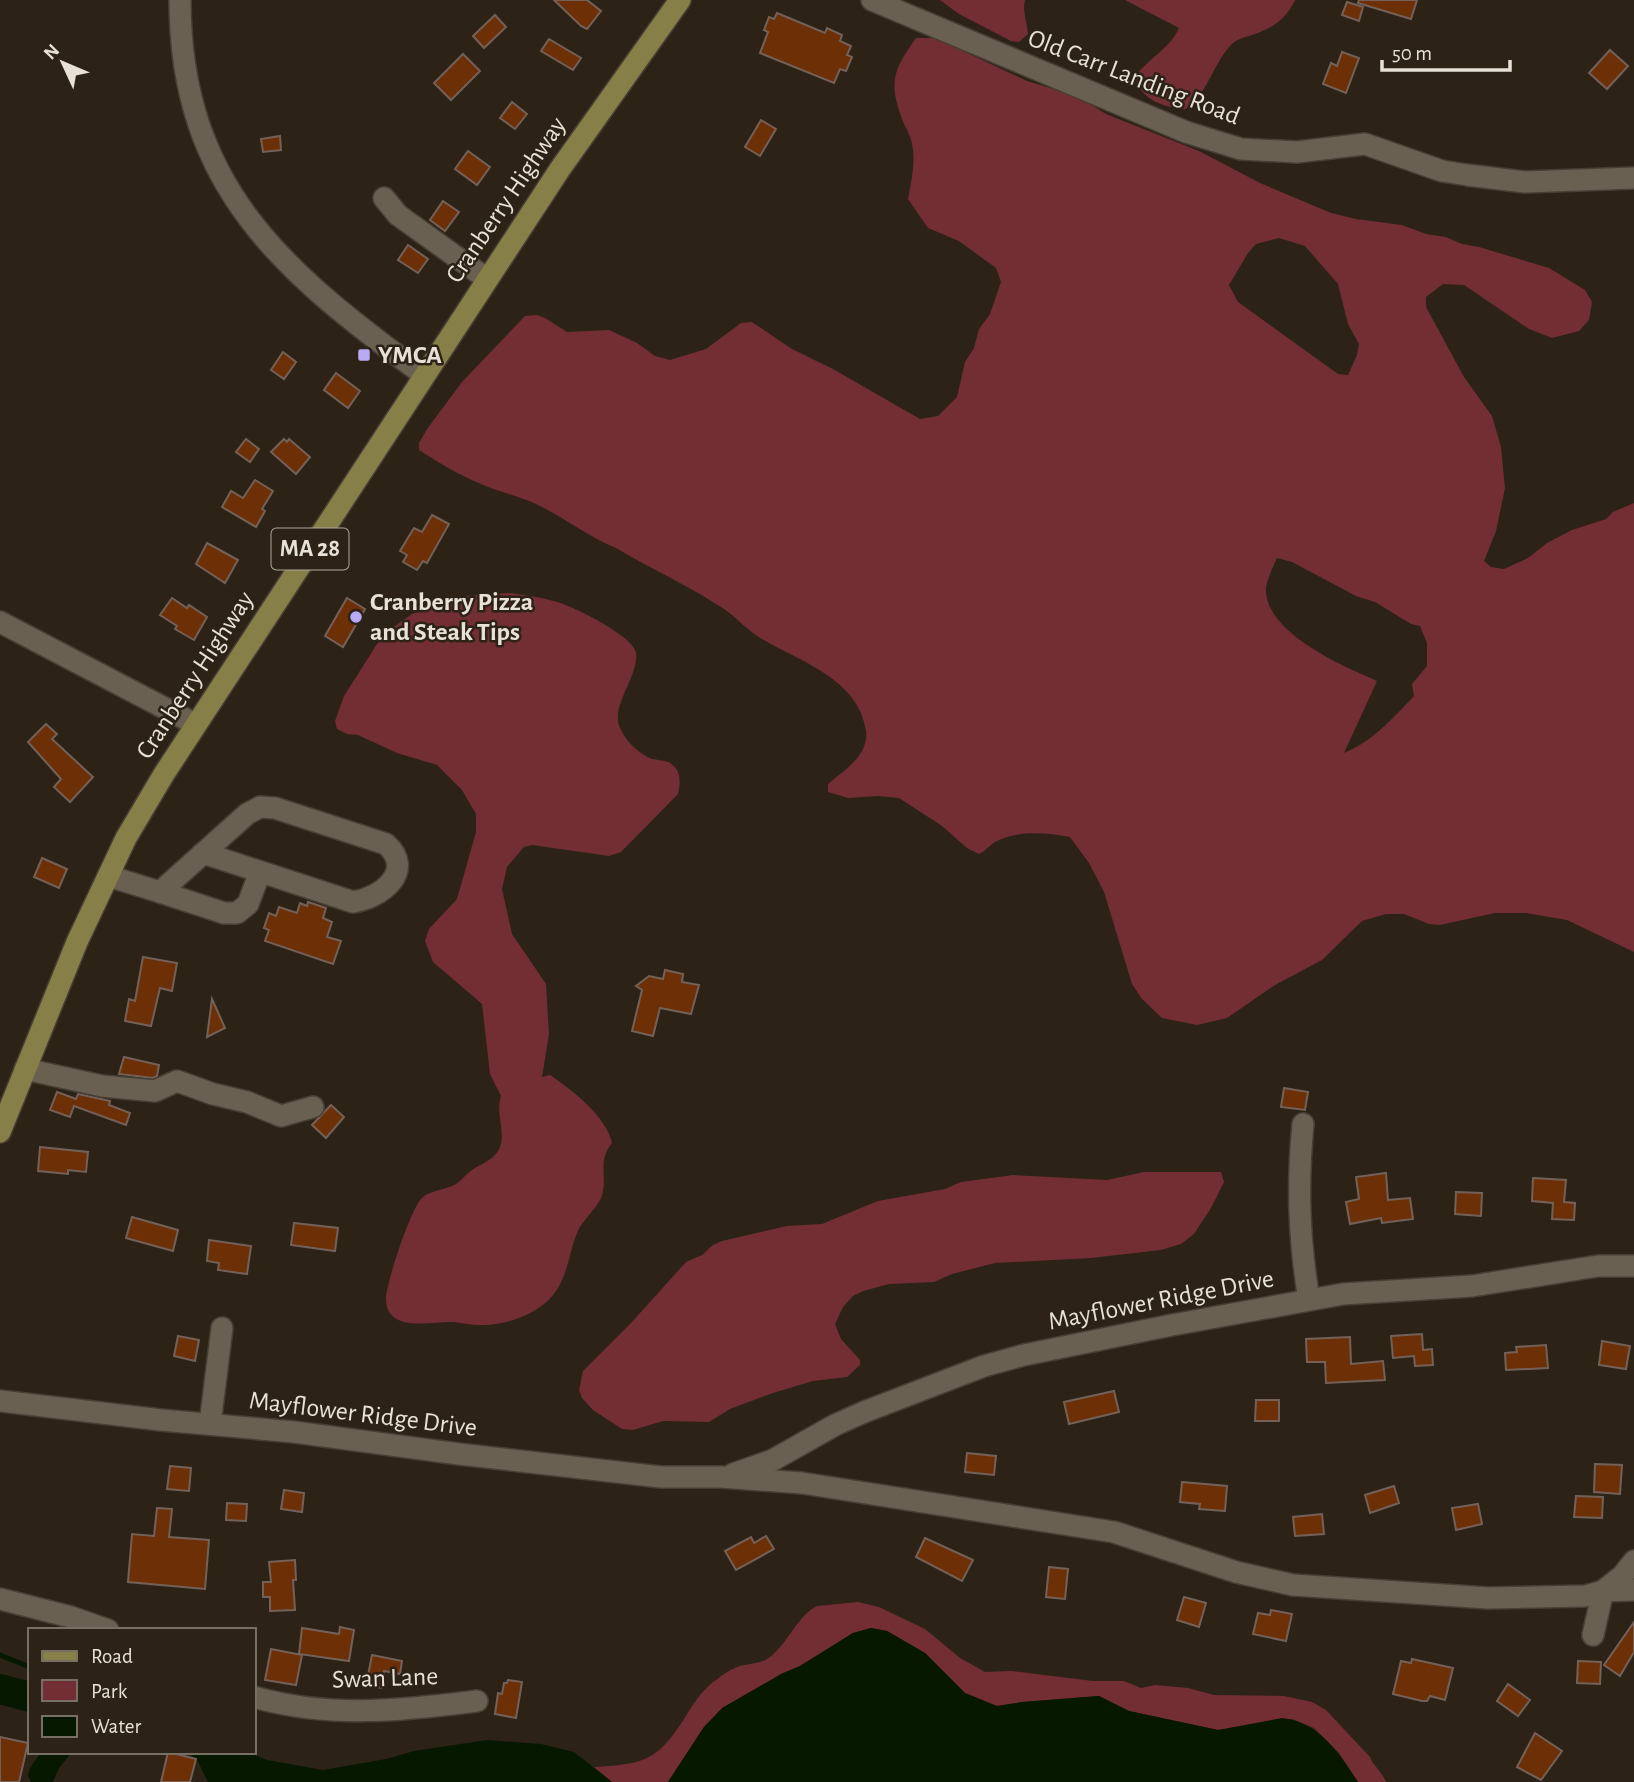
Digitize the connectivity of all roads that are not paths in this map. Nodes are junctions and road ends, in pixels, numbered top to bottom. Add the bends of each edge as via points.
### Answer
1 (180, 0) edge
2 (680, 0) edge
3 (872, 0) edge
4 (1634, 178) edge
5 (384, 198) dead end
6 (487, 279) junction
7 (424, 375) junction
8 (0, 622) edge
9 (195, 724) junction
10 (203, 853) junction
11 (260, 872) junction
12 (108, 876) junction
13 (160, 892) junction
14 (25, 1069) junction
15 (313, 1107) dead end
16 (1303, 1125) dead end
17 (0, 1132) edge
18 (1634, 1266) edge
19 (1308, 1300) junction
20 (222, 1328) dead end
21 (0, 1401) edge
22 (210, 1424) junction
23 (720, 1478) junction
24 (1634, 1561) edge
25 (1634, 1590) edge
26 (1603, 1591) junction
27 (0, 1599) edge
28 (102, 1628) edge
29 (1593, 1635) dead end
30 (256, 1697) edge
31 (477, 1701) dead end

1 - 7 street via 191,97 207,146 230,193 264,240 302,279
2 - 6 main road, Cranberry Highway / MA 28
3 - 4 street, Old Carr Landing Road via 1186,132 1241,149 1297,152 1365,144 1466,175 1524,181
5 - 6 street via 398,215
6 - 7 main road, Cranberry Highway / MA 28
7 - 9 main road, Cranberry Highway / MA 28
8 - 9 street
9 - 12 main road, Cranberry Highway / MA 28
10 - 11 street
10 - 11 street via 247,814 260,807 275,808 386,844 397,853 399,867 369,900 353,902
10 - 13 street
11 - 13 street via 248,904 237,913
12 - 13 street
12 - 14 main road, Cranberry Highway / MA 28
14 - 15 street via 102,1086 155,1091 177,1081 281,1116
14 - 17 main road, Cranberry Highway / MA 28
16 - 19 street via 1298,1214
18 - 19 street, Mayflower Ridge Drive via 1598,1266 1472,1286
19 - 23 street, Mayflower Ridge Drive via 984,1366 835,1425 763,1464
20 - 22 street
21 - 22 street, Mayflower Ridge Drive
22 - 23 street, Mayflower Ridge Drive via 661,1477
23 - 26 street, Mayflower Ridge Drive via 802,1483 1084,1526 1236,1572 1293,1584 1488,1598 1585,1596
24 - 26 street
25 - 26 street, Mayflower Ridge Drive
26 - 29 street
27 - 28 street
30 - 31 street, Swan Lane via 361,1712

